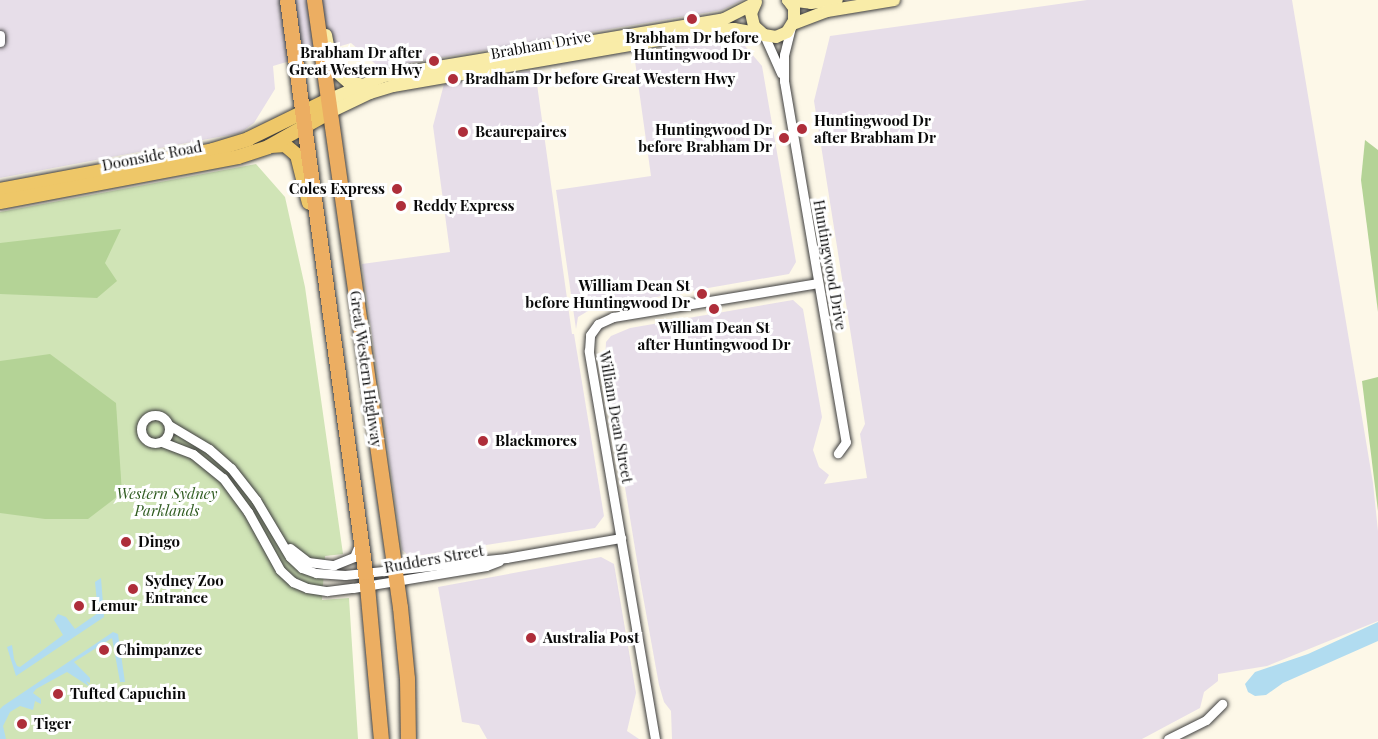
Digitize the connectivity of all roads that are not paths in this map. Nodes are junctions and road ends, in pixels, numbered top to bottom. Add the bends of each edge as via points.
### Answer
1 (287, 0) edge
2 (315, 0) edge
3 (788, 0) edge
4 (837, 0) edge
5 (894, 0) edge
6 (756, 2) edge
7 (792, 26) junction
8 (0, 35) edge
9 (762, 35) junction
10 (0, 42) edge
11 (784, 81) junction
12 (360, 84) junction
13 (329, 106) junction
14 (303, 119) junction
15 (268, 147) junction
16 (0, 190) edge
17 (0, 202) edge
18 (322, 258) junction
19 (818, 283) junction
20 (169, 425) junction
21 (162, 442) junction
22 (838, 453) dead end
23 (268, 520) junction
24 (621, 538) junction
25 (360, 539) junction
26 (395, 575) junction
27 (366, 579) junction
28 (1221, 704) dead end
29 (381, 739) edge
30 (408, 739) edge
31 (655, 739) edge
32 (1168, 739) edge

1 - 14 highway, Great Western Highway
2 - 12 main road via 323,16 334,65 345,82
2 - 13 highway, Great Western Highway
3 - 4 main road
3 - 7 main road via 794,12
5 - 7 main road via 827,11
6 - 9 main road via 752,20
6 - 12 main road, Brabham Drive via 724,19 384,76
7 - 9 main road via 779,37
7 - 11 street, Huntingwood Drive via 784,55
8 - 10 street
9 - 11 street, Huntingwood Drive
9 - 13 main road, Brabham Drive via 716,30 393,86
11 - 19 street, Huntingwood Drive
12 - 13 main road, Brabham Drive
13 - 14 main road
13 - 26 highway, Great Western Highway
14 - 15 main road, Doonside Road
14 - 16 main road, Doonside Road via 213,150
14 - 18 highway, Great Western Highway
15 - 17 main road, Doonside Road via 238,157
15 - 18 main road via 285,144 297,155
18 - 25 highway, Great Western Highway
19 - 22 street, Huntingwood Drive via 846,442
19 - 24 street, William Dean Street via 619,316 595,328 589,351
20 - 21 street via 168,436
20 - 21 street via 162,416 153,415 141,425 146,440
20 - 23 street via 222,458 247,485
21 - 27 street via 193,454 223,478 248,512 280,570 293,582 320,591
23 - 25 street via 293,552 319,565 351,560
23 - 27 street via 290,557 302,568
24 - 26 street, Rudders Street via 506,558 486,566
24 - 31 street, William Dean Street
25 - 27 highway, Great Western Highway
26 - 27 street, Rudders Street
26 - 30 highway, Great Western Highway
27 - 29 highway, Great Western Highway
28 - 32 street via 1206,720

